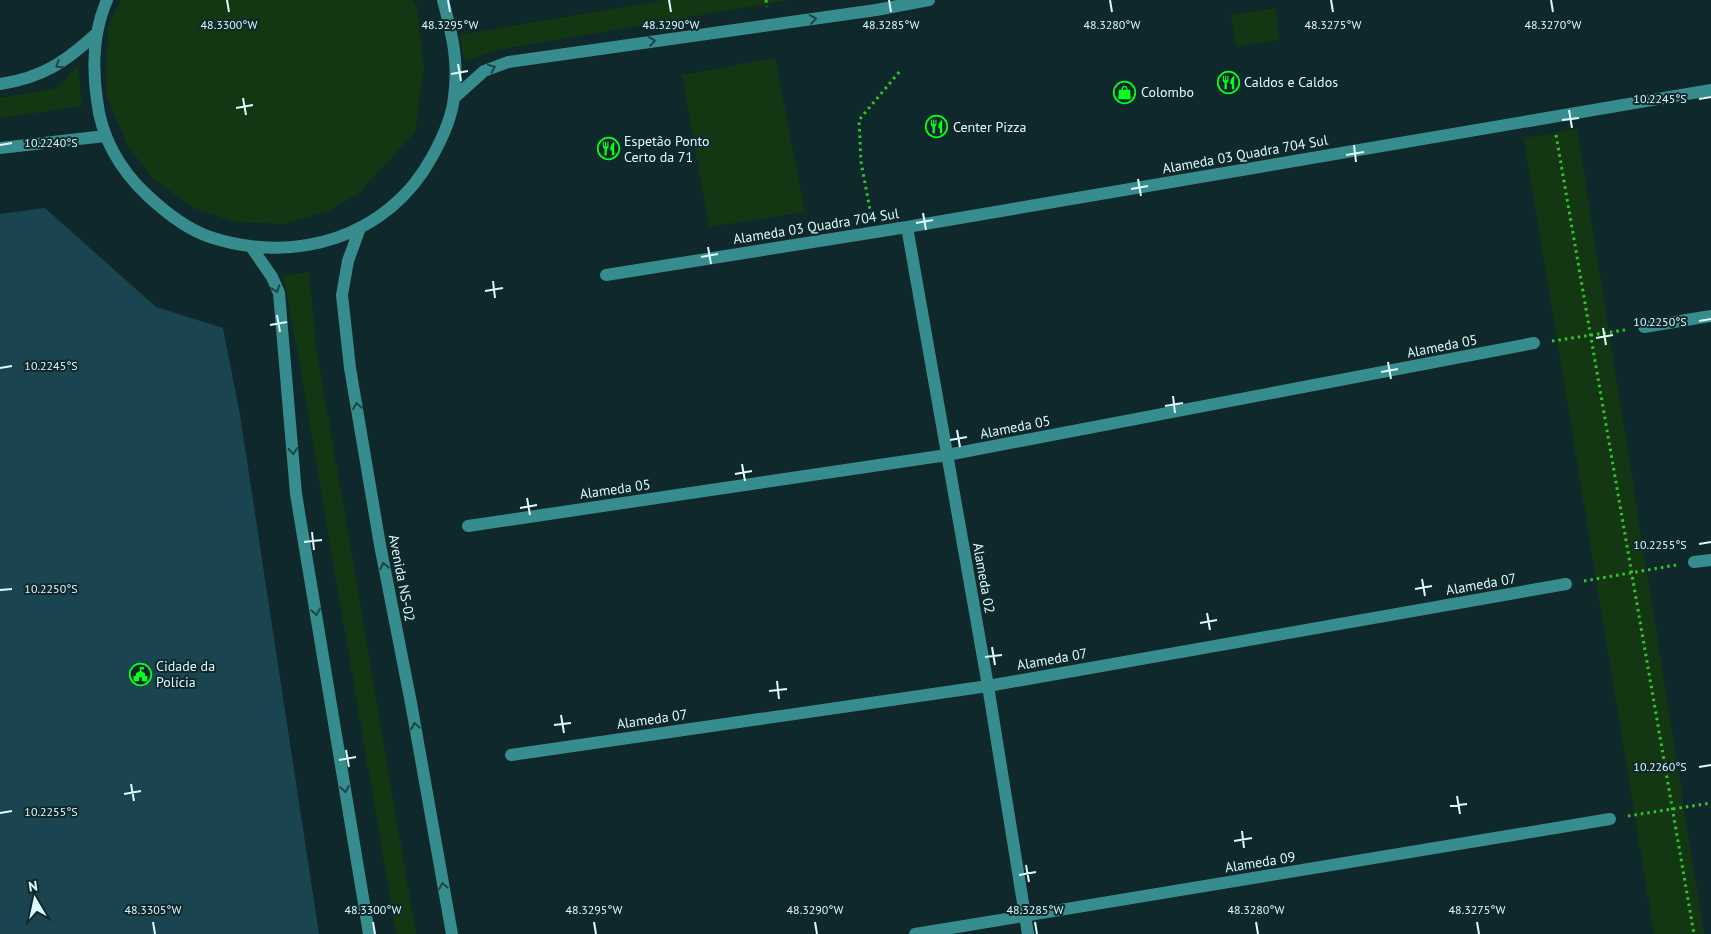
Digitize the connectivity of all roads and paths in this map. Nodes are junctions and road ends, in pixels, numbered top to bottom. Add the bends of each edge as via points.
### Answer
1 (107, 0) edge
2 (443, 0) edge
3 (929, 0) edge
4 (96, 34) junction
5 (900, 72) dead end
6 (0, 84) edge
7 (1711, 90) edge
8 (454, 98) junction
9 (1553, 117) junction
10 (105, 136) junction
11 (0, 148) edge
12 (907, 227) junction
13 (360, 228) junction
14 (874, 232) junction
15 (252, 248) junction
16 (606, 275) dead end
17 (1711, 316) edge
18 (1644, 326) joint
19 (1591, 335) junction
20 (1534, 344) joint
21 (947, 455) junction
22 (468, 526) dead end
23 (1711, 560) edge
24 (1694, 562) joint
25 (1632, 573) junction
26 (1566, 584) joint
27 (988, 686) junction
28 (512, 754) dead end
29 (1711, 802) edge
30 (1673, 809) junction
31 (1610, 819) joint
32 (1025, 916) junction
33 (369, 934) edge
34 (452, 934) edge
35 (915, 934) edge
36 (1028, 934) edge
37 (1694, 934) edge

1 - 4 street
2 - 8 street via 456,47
8 -> 3 street via 484,72 508,62
4 -> 6 street via 50,70
4 - 10 street via 93,72
5 - 14 path via 859,120 861,162
7 - 9 street, Alameda 03 Quadra 704 Sul
8 - 13 street via 442,138 423,174 394,205
9 - 12 street, Alameda 03 Quadra 704 Sul
9 - 19 path
10 - 11 street
10 - 15 street via 135,184 168,215 208,236
12 - 14 street, Alameda 03 Quadra 704 Sul
12 - 21 street, Alameda 02
13 - 15 street via 326,242 289,248
34 -> 13 street, Avenida NS-02 via 350,368 342,295 348,261
14 - 16 street, Alameda 03 Quadra 704 Sul
15 -> 33 street via 279,293 296,494
17 - 18 street
18 - 19 path
19 - 20 path
19 - 25 path
20 - 21 street, Alameda 05
21 - 22 street, Alameda 05
21 - 27 street, Alameda 02
23 - 24 street
24 - 25 path
25 - 26 path
25 - 30 path
26 - 27 street, Alameda 07
27 - 28 street, Alameda 07
27 - 32 street, Alameda 02
29 - 30 path
30 - 31 path
30 - 37 path
31 - 32 street, Alameda 09
32 - 35 street, Alameda 09
32 - 36 street, Alameda 02

